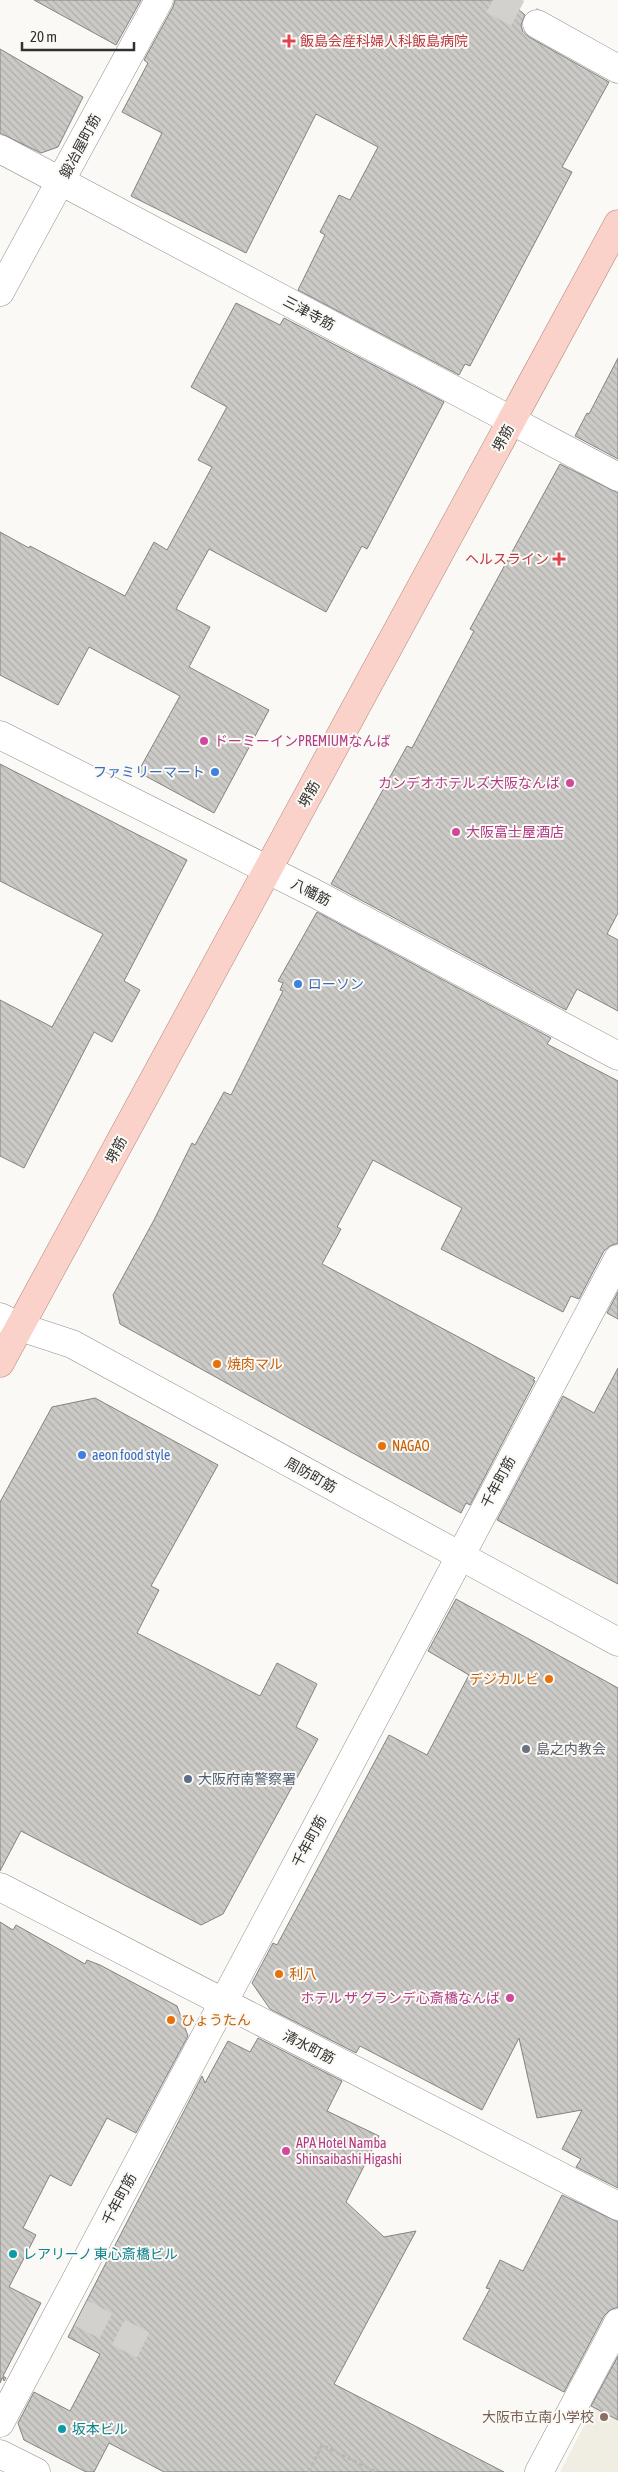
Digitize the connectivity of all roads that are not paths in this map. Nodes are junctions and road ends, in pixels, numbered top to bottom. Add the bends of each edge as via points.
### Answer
1 (159, 0) edge
2 (537, 24) tunnel mouth
3 (618, 69) edge
4 (0, 149) edge
5 (61, 182) junction
6 (618, 224) edge
7 (0, 292) edge
8 (512, 421) junction
9 (618, 478) edge
10 (0, 735) edge
11 (267, 870) junction
12 (618, 1056) edge
13 (618, 1259) edge
14 (10, 1322) edge
15 (0, 1363) edge
16 (459, 1555) junction
17 (618, 1642) edge
18 (0, 1886) edge
19 (223, 2004) junction
20 (618, 2206) edge
21 (618, 2323) edge
22 (0, 2423) edge
23 (0, 2454) edge
24 (36, 2472) edge
25 (539, 2472) edge

1 - 5 street, 鍛冶屋町筋
2 - 3 street
4 - 5 street, 三津寺筋
5 - 7 street, 鍛冶屋町筋
5 - 8 street, 三津寺筋
6 - 8 main road, 堺筋
8 - 9 street, 三津寺筋
8 - 11 main road, 堺筋
10 - 11 street, 八幡筋
11 - 12 street, 八幡筋
11 - 14 main road, 堺筋
13 - 16 street, 千年町筋
14 - 15 main road, 堺筋
14 - 16 street, 周防町筋 via 72,1344
16 - 17 street, 周防町筋
16 - 19 street, 千年町筋
18 - 19 street, 清水町筋
19 - 20 street, 清水町筋
19 - 22 street, 千年町筋 via 72,2308
21 - 25 street
23 - 24 street

